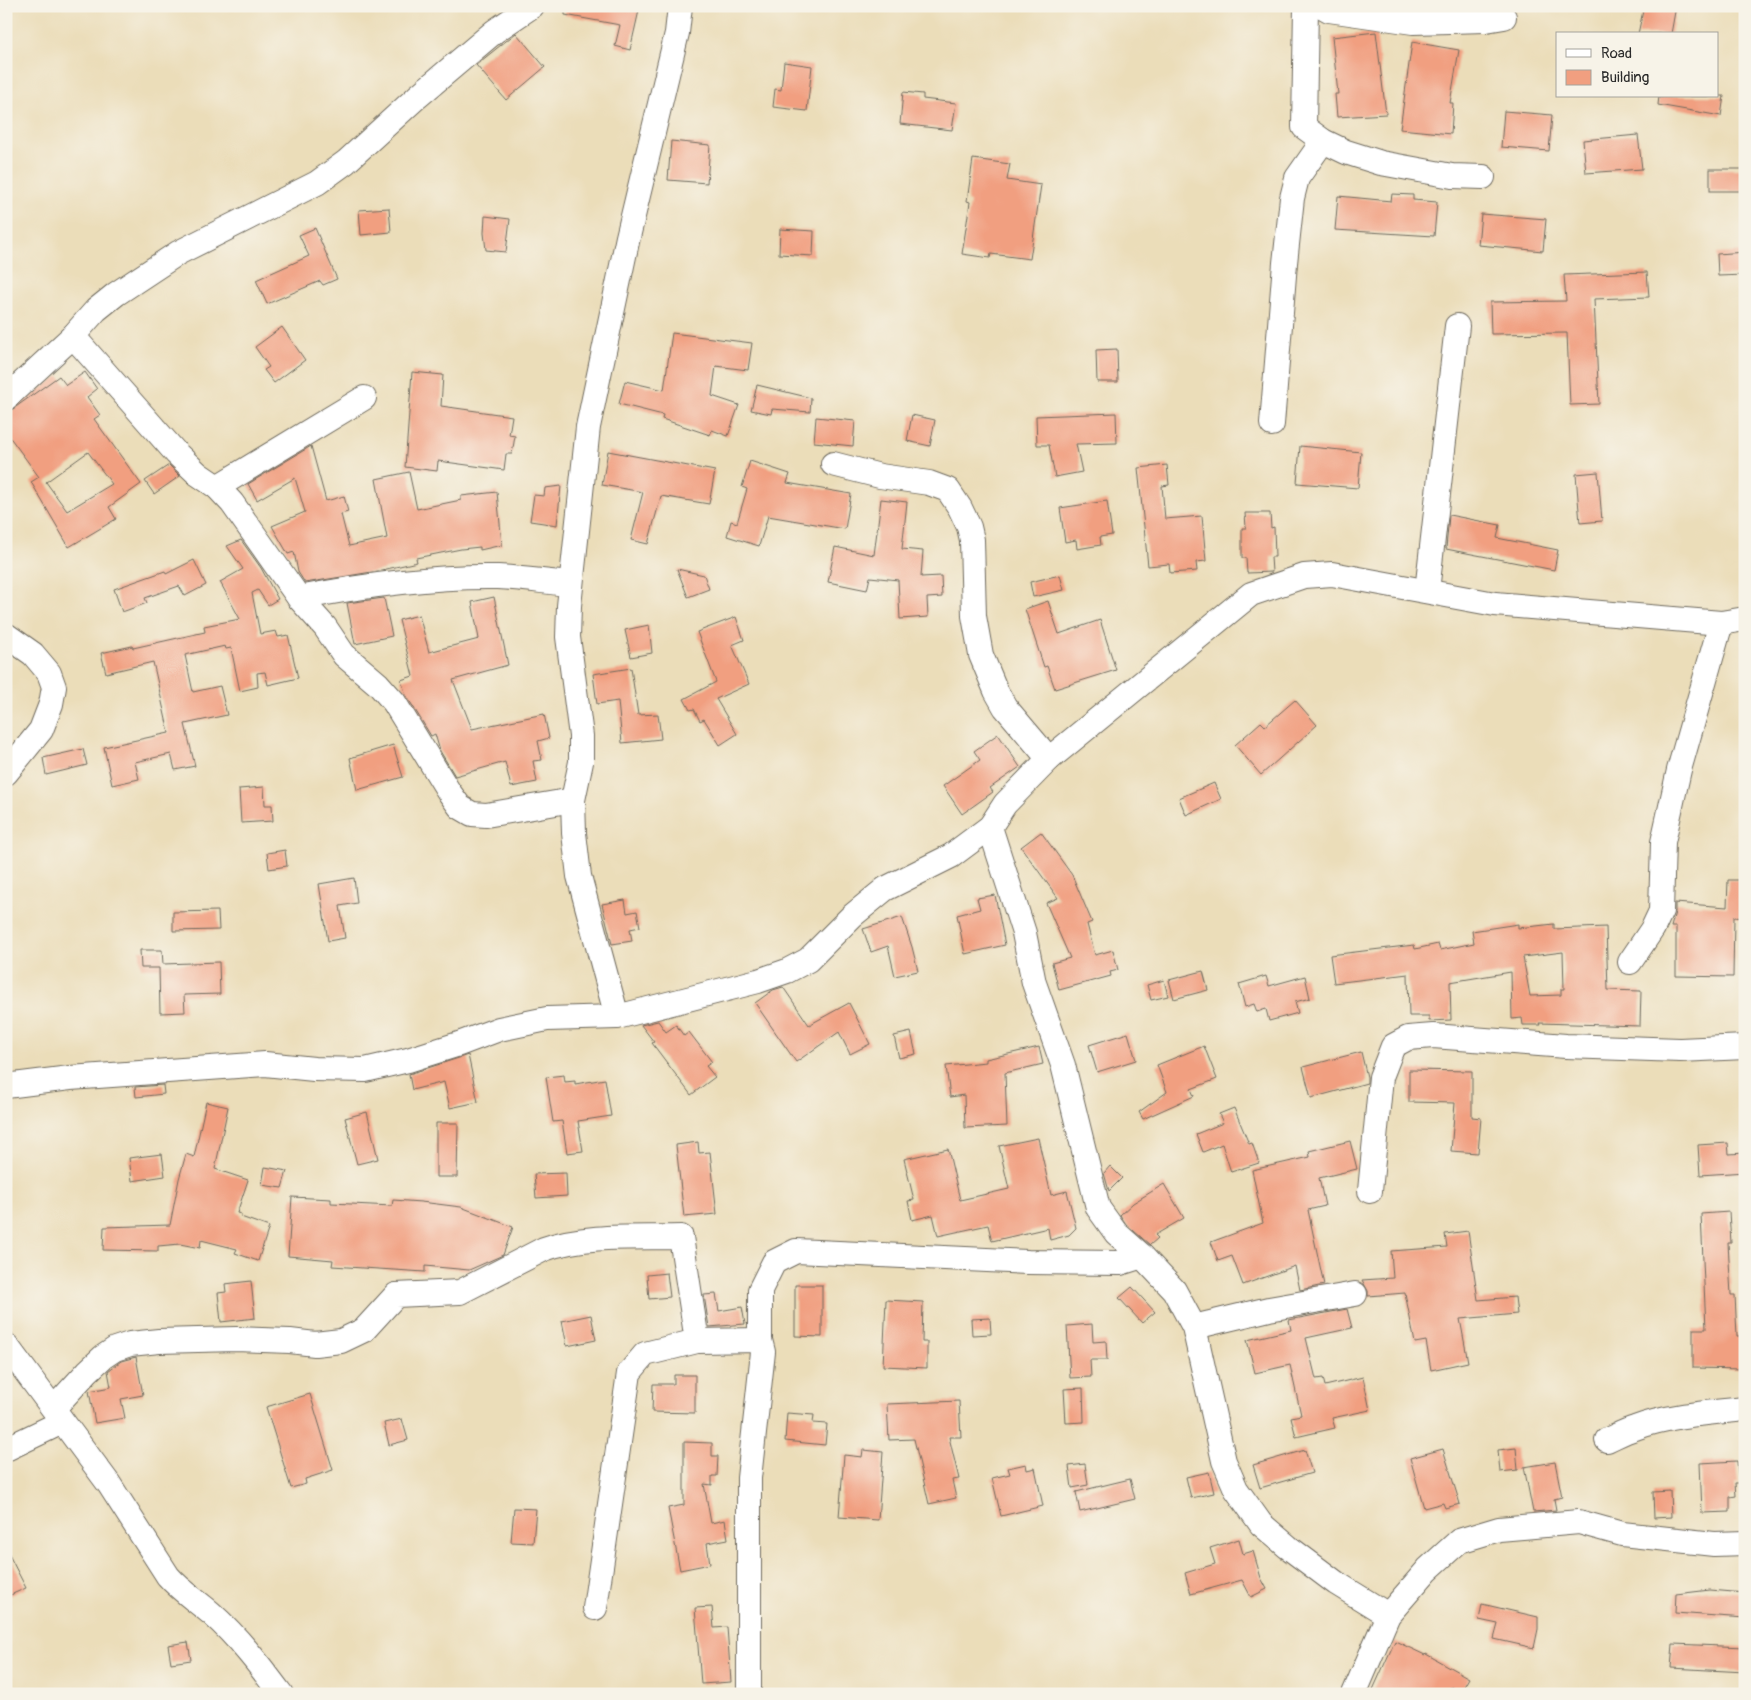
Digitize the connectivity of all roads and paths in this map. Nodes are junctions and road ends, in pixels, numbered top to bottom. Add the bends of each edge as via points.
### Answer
1 (532, 6) edge
2 (680, 6) edge
3 (1306, 6) edge
4 (1322, 6) edge
5 (1504, 17) dead end
6 (1323, 141) junction
7 (1483, 177) dead end
8 (1457, 326) dead end
9 (73, 336) junction
10 (6, 398) edge
11 (364, 398) dead end
12 (1272, 424) dead end
13 (833, 464) dead end
14 (217, 487) junction
15 (570, 584) junction
16 (1427, 591) junction
17 (300, 598) junction
18 (1745, 619) edge
19 (1720, 623) junction
20 (6, 635) edge
21 (1049, 759) junction
22 (6, 773) edge
23 (573, 800) junction
24 (990, 827) junction
25 (1630, 962) dead end
26 (617, 1017) junction
27 (1745, 1046) edge
28 (6, 1086) edge
29 (1370, 1191) dead end
30 (1142, 1256) junction
31 (1355, 1294) dead end
32 (1194, 1327) junction
33 (760, 1340) junction
34 (697, 1341) junction
35 (6, 1345) edge
36 (1745, 1409) edge
37 (58, 1415) junction
38 (1607, 1440) dead end
39 (6, 1449) edge
40 (1745, 1544) edge
41 (596, 1608) dead end
42 (1388, 1615) junction
43 (281, 1694) edge
44 (750, 1694) edge
45 (1354, 1694) edge

1 - 9 street via 495,31 346,162 317,183 178,252 116,294 96,310
2 - 15 street via 677,33 628,237 588,426
3 - 6 street via 1304,127
4 - 5 street via 1329,10 1413,22
6 - 7 street via 1381,163 1452,176
6 - 12 street via 1297,178 1292,198
8 - 16 street
9 - 10 street
9 - 14 street via 176,453
11 - 14 street
13 - 21 street via 880,476 929,482 948,490 960,508 972,540 974,616 981,655 1005,707
14 - 17 street
15 - 17 street via 499,577 422,579
15 - 23 street via 568,637 581,736 581,762
16 - 19 street via 1495,604
16 - 21 street via 1332,574 1304,576 1251,594
17 - 23 street via 344,655 394,702 460,807 472,814 486,815
18 - 19 street
19 - 25 street via 1678,770 1663,842 1661,911
20 - 22 street via 33,654 49,673 54,686 41,730
21 - 24 street via 1006,804
23 - 26 street via 579,876
24 - 26 street via 951,856 885,889 852,916 808,960 787,971
24 - 30 street via 1024,933 1034,983 1063,1065 1098,1208 1116,1234
26 - 28 street via 547,1019 365,1070 264,1064 70,1078
27 - 29 street via 1680,1050 1434,1036 1408,1038 1393,1046 1381,1077
30 - 32 street via 1174,1290
30 - 33 street via 1120,1263 1028,1262 796,1251 774,1262 760,1290
31 - 32 street via 1269,1309
32 - 42 street via 1224,1461 1236,1490 1262,1524 1288,1547 1336,1583
33 - 34 street
33 - 44 street via 763,1352 749,1478
34 - 37 street via 681,1237 574,1241 544,1249 460,1292 396,1295 364,1330 341,1341 315,1344 236,1339 130,1344 103,1357 88,1370
34 - 41 street via 644,1354 628,1373
35 - 37 street
36 - 38 street via 1662,1420
37 - 39 street
37 - 43 street via 109,1484 168,1576 225,1627
40 - 42 street via 1714,1544 1622,1534 1579,1522 1499,1529 1459,1541 1428,1569
42 - 45 street

